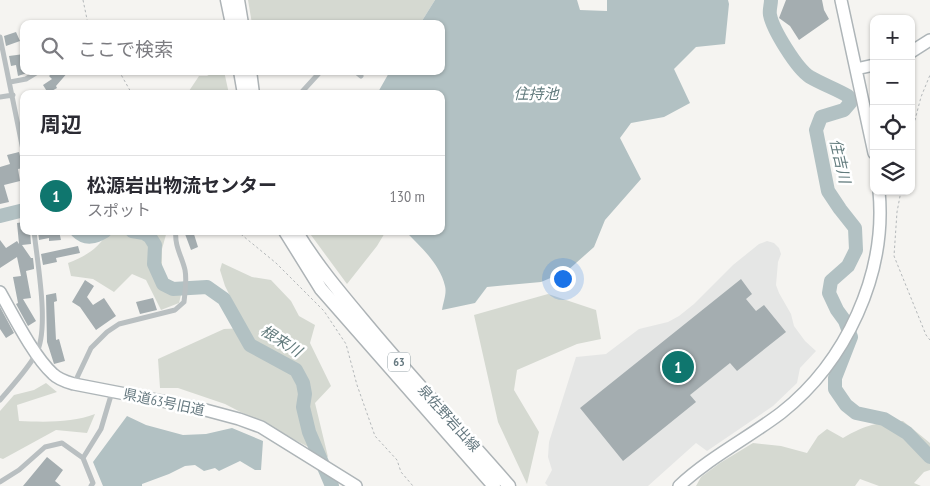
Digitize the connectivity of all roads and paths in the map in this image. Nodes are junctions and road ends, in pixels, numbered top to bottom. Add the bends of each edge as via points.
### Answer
1 (84, 0) edge
2 (228, 0) edge
3 (238, 0) edge
4 (841, 0) edge
5 (87, 20) edge
6 (231, 20) edge
7 (241, 20) edge
8 (0, 37) edge
9 (930, 40) edge
10 (915, 49) edge
11 (870, 66) edge
12 (856, 68) junction
13 (32, 75) edge
14 (121, 75) edge
15 (241, 75) edge
16 (251, 75) edge
17 (317, 75) edge
18 (930, 75) edge
19 (10, 82) junction
20 (130, 90) edge
21 (243, 90) edge
22 (252, 90) edge
23 (304, 90) edge
24 (13, 95) junction
25 (0, 98) edge
26 (915, 120) edge
27 (20, 134) edge
28 (873, 150) edge
29 (879, 195) edge
30 (900, 195) edge
31 (34, 235) edge
32 (176, 235) edge
33 (242, 235) edge
34 (287, 235) edge
35 (298, 235) edge
36 (0, 292) edge
37 (930, 340) edge
38 (36, 353) junction
39 (74, 384) junction
40 (112, 391) junction
41 (0, 400) edge
42 (83, 458) junction
43 (0, 482) edge
44 (352, 483) edge
45 (91, 486) edge
46 (413, 486) edge
47 (494, 486) edge
48 (509, 486) edge
49 (679, 486) edge

1 - 5 path
2 - 6 main road
3 - 7 main road
4 - 12 street
8 - 19 street
9 - 10 street
11 - 12 street
12 - 28 street
13 - 19 street
14 - 20 path
15 - 21 main road
16 - 22 main road
17 - 23 street
18 - 26 path
19 - 24 street
24 - 25 street
24 - 27 street
29 - 49 street via 879,230 867,289 846,336 830,362 789,406
30 - 37 path via 894,256
31 - 38 street via 42,313 42,331
32 - 39 street via 186,272 184,302 175,310 119,324 106,332 91,348
33 - 46 path via 276,262 324,311 346,344 375,436 398,460 401,472
34 - 47 main road, 泉佐野岩出線 / 63 via 321,289
35 - 48 main road, 泉佐野岩出線 / 63 via 311,256 390,353
36 - 38 street, 県道63号旧道
38 - 39 street, 県道63号旧道 via 54,376
38 - 41 street
39 - 40 street, 県道63号旧道
40 - 42 street via 101,429
40 - 44 street, 県道63号旧道 via 198,408 261,427
42 - 43 street via 62,443 45,447
42 - 45 street via 94,483

